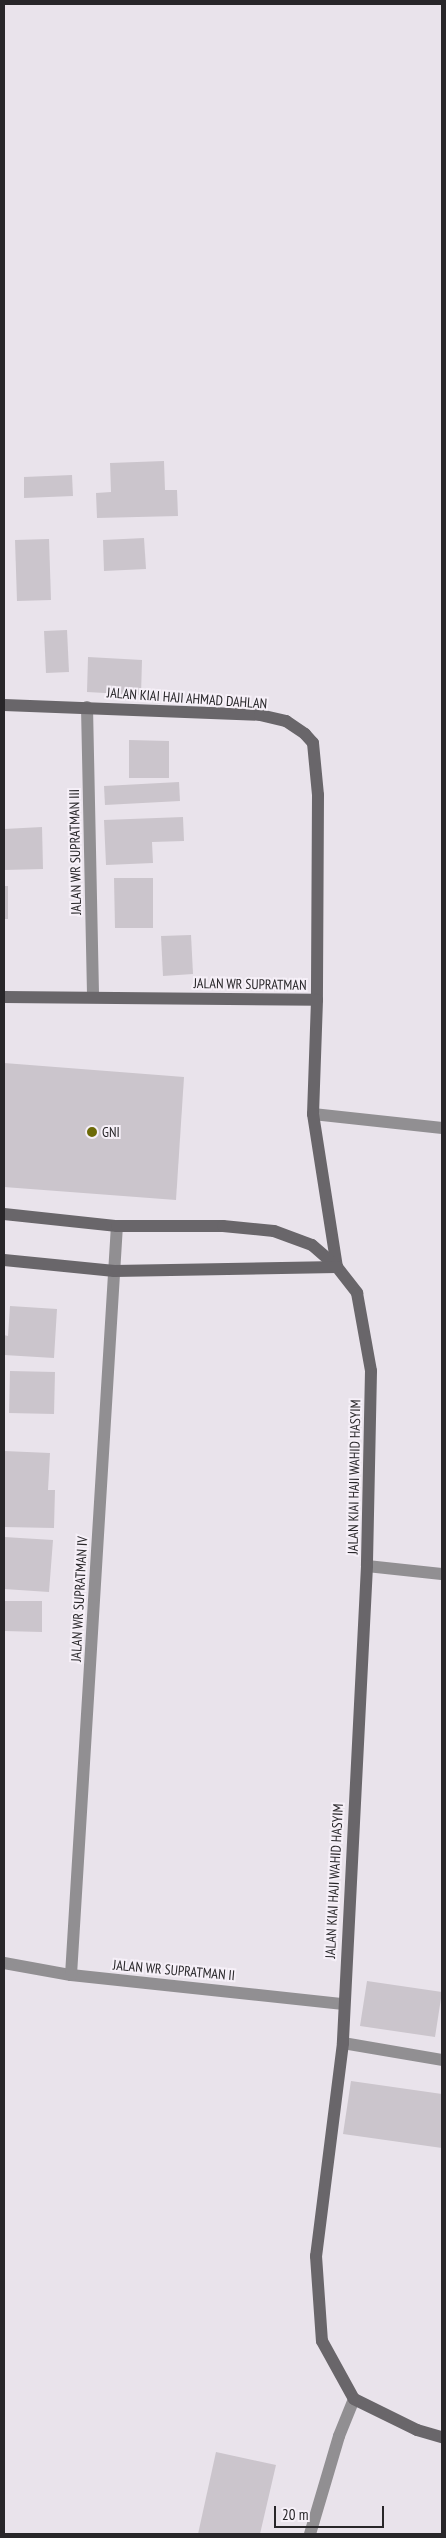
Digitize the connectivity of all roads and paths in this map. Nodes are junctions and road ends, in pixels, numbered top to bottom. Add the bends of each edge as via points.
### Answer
1 (4, 705) edge
2 (87, 707) junction
3 (93, 996) junction
4 (4, 997) edge
5 (317, 1000) junction
6 (312, 1114) junction
7 (442, 1128) edge
8 (4, 1214) edge
9 (117, 1226) junction
10 (4, 1260) edge
11 (337, 1267) junction
12 (114, 1270) junction
13 (367, 1566) junction
14 (442, 1574) edge
15 (4, 1963) edge
16 (71, 1975) junction
17 (343, 2004) junction
18 (343, 2043) junction
19 (442, 2060) edge
20 (354, 2399) junction
21 (442, 2437) edge
22 (310, 2534) edge

1 - 2 street, JALAN KIAI HAJI AHMAD DAHLAN
2 - 3 street, JALAN WR SUPRATMAN III
2 - 5 street, JALAN KIAI HAJI AHMAD DAHLAN via 260,716 286,721 313,742 318,795
3 - 4 street, JALAN WR SUPRATMAN
3 - 5 street, JALAN WR SUPRATMAN
5 - 6 street, JALAN WR SUPRATMAN
6 - 7 street
6 - 11 street, JALAN WR SUPRATMAN
8 - 9 street
9 - 11 street via 223,1226 274,1231 312,1245
9 - 12 street, JALAN WR SUPRATMAN IV
10 - 12 street
11 - 12 street
11 - 13 street, JALAN KIAI HAJI WAHID HASYIM via 356,1293 371,1371
12 - 16 street, JALAN WR SUPRATMAN IV
13 - 14 street
13 - 17 street, JALAN KIAI HAJI WAHID HASYIM
15 - 16 street, JALAN WR SUPRATMAN II
16 - 17 street, JALAN WR SUPRATMAN II
17 - 18 street, JALAN KIAI HAJI WAHID HASYIM
18 - 19 street
18 - 20 street, JALAN KIAI HAJI WAHID HASYIM via 316,2256 322,2341
20 - 21 street via 417,2430
20 - 22 street via 339,2436

